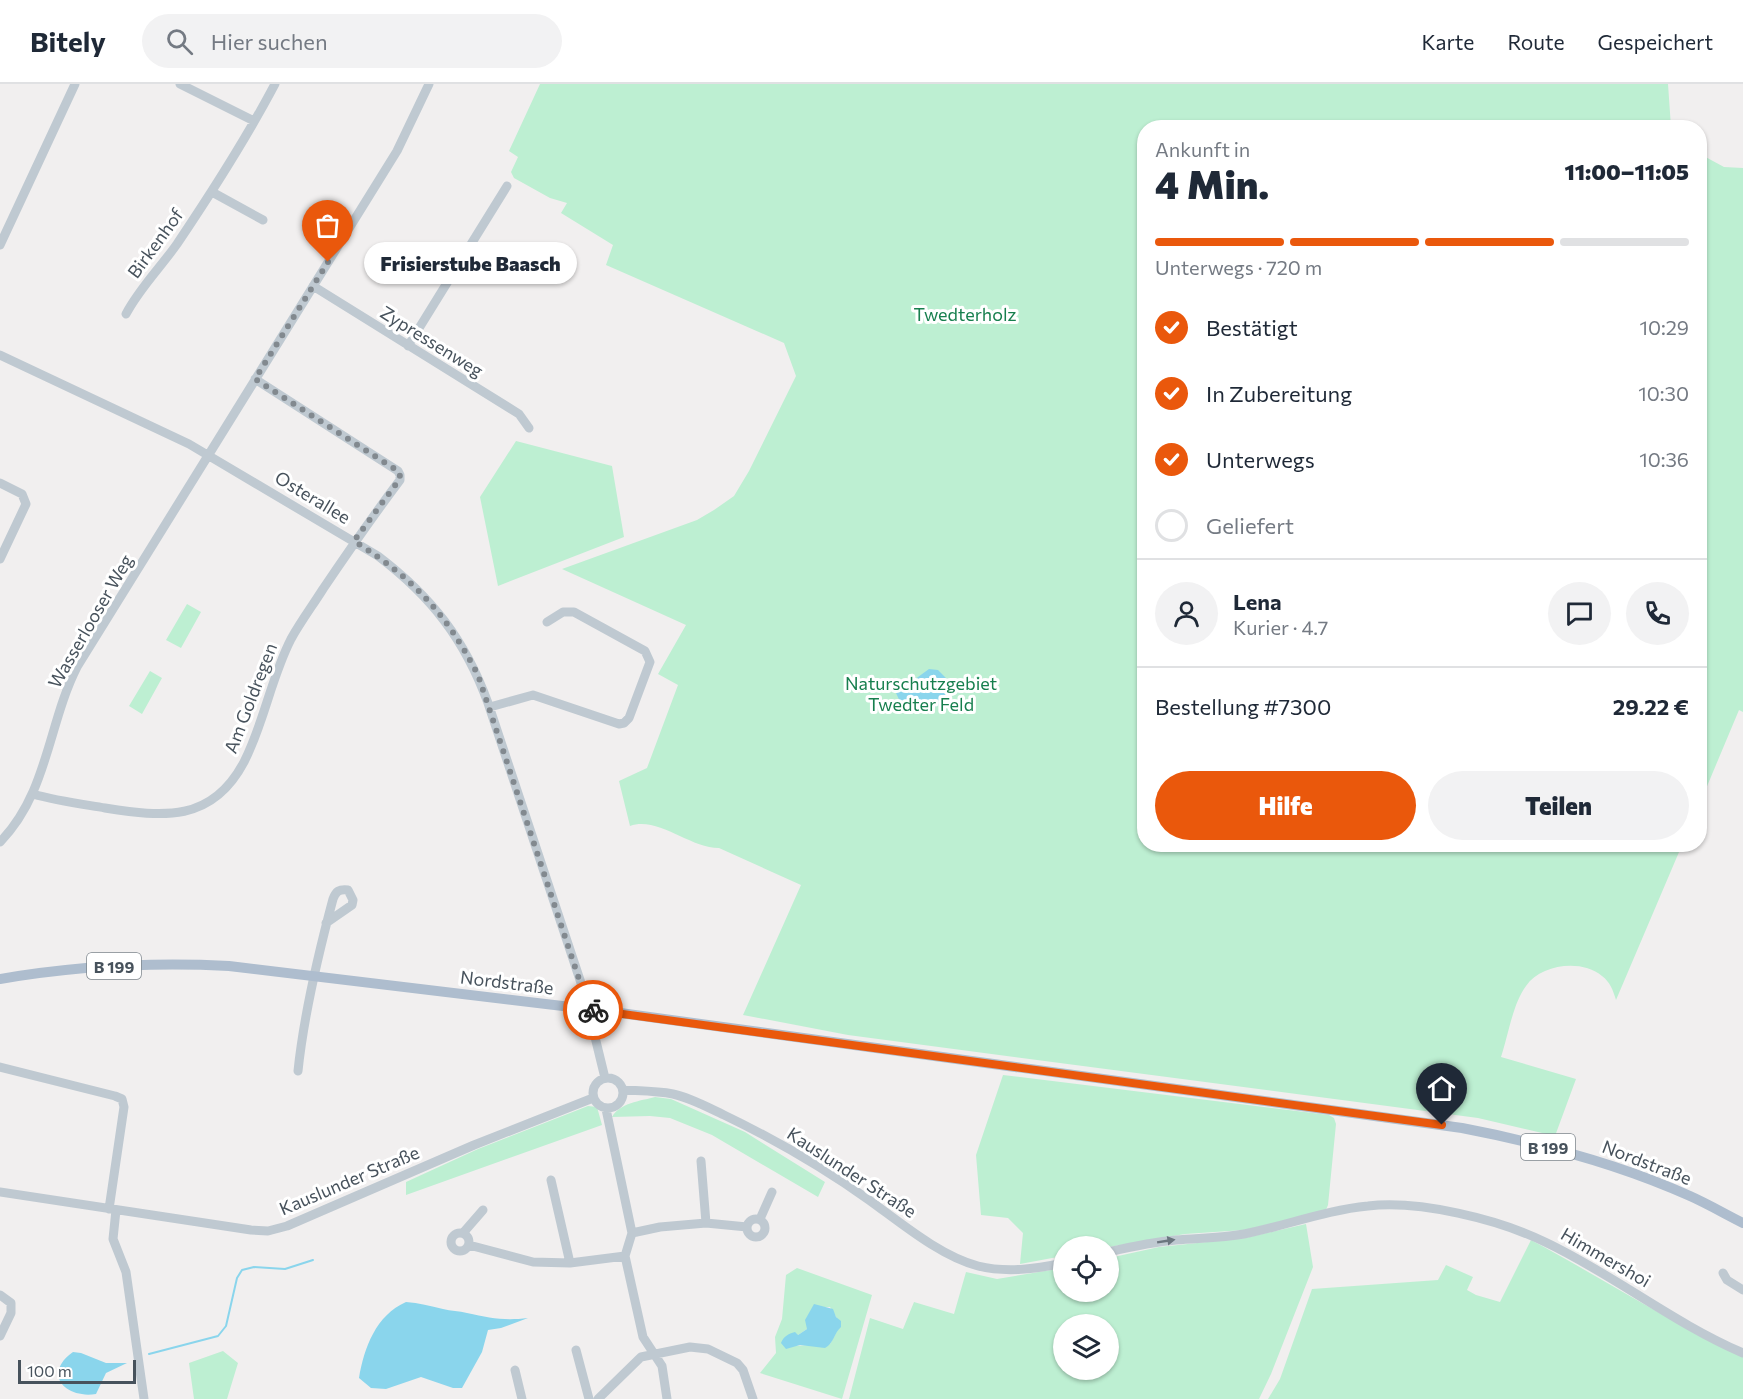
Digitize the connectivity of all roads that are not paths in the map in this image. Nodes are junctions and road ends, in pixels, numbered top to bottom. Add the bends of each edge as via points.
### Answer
1 (75, 84) edge
2 (180, 84) edge
3 (275, 84) edge
4 (429, 84) edge
5 (254, 122) junction
6 (507, 186) dead end
7 (212, 192) junction
8 (263, 220) dead end
9 (0, 245) edge
10 (313, 286) junction
11 (126, 315) dead end
12 (408, 346) junction
13 (0, 355) edge
14 (255, 379) junction
15 (530, 428) dead end
16 (208, 454) junction
17 (0, 483) edge
18 (354, 541) junction
19 (0, 560) edge
20 (547, 622) dead end
21 (490, 707) junction
22 (33, 794) junction
23 (0, 842) edge
24 (326, 923) dead end
25 (315, 975) junction
26 (0, 979) edge
27 (589, 1009) junction
28 (0, 1067) edge
29 (298, 1071) dead end
30 (605, 1078) junction
31 (623, 1090) junction
32 (593, 1098) junction
33 (606, 1108) junction
34 (701, 1161) dead end
35 (551, 1180) dead end
36 (0, 1192) edge
37 (772, 1192) dead end
38 (112, 1209) junction
39 (483, 1210) dead end
40 (760, 1219) junction
41 (706, 1223) junction
42 (1743, 1223) edge
43 (747, 1227) junction
44 (463, 1233) junction
45 (632, 1233) junction
46 (469, 1245) junction
47 (1119, 1250) edge
48 (625, 1256) junction
49 (570, 1263) junction
50 (1053, 1265) edge
51 (1723, 1273) dead end
52 (1743, 1290) edge
53 (0, 1295) edge
54 (0, 1336) edge
55 (576, 1350) dead end
56 (1743, 1353) edge
57 (652, 1354) junction
58 (515, 1370) dead end
59 (144, 1399) edge
60 (522, 1399) edge
61 (589, 1399) edge
62 (598, 1399) edge
63 (668, 1399) edge
64 (753, 1399) edge

1 - 9 street
2 - 5 street
3 - 5 street, Birkenhof
4 - 10 street, Wasserlooser Weg via 397,151
5 - 7 street, Birkenhof
6 - 12 street
7 - 8 street
7 - 11 street, Birkenhof
10 - 12 street, Zypressenweg
10 - 14 street, Wasserlooser Weg
12 - 15 street, Zypressenweg via 519,414
13 - 16 street, Osterallee
14 - 16 street, Wasserlooser Weg
14 - 18 street, Am Goldregen via 398,471 399,480
16 - 18 street, Osterallee
16 - 22 street, Wasserlooser Weg via 72,676
17 - 19 street via 22,494 26,504
18 - 21 street, Osterallee via 399,572 435,607 466,651
18 - 22 street, Am Goldregen via 291,640 244,763 218,796 197,808 159,815
20 - 21 street via 563,612 574,612 645,651 650,662 629,718 618,724 533,695
21 - 27 street, Osterallee
22 - 23 street, Wasserlooser Weg
24 - 25 street
25 - 26 main road, Nordstraße / B 199 via 229,966 150,964
25 - 27 main road, Nordstraße / B 199
25 - 29 street
27 - 30 street, Osterallee
27 - 42 main road, Nordstraße / B 199 via 1462,1128 1532,1142 1639,1175 1692,1196
28 - 38 street via 122,1099
30 - 31 street, Kauslunder Straße via 615,1079
30 - 32 street via 596,1083
31 - 33 street via 619,1104
31 - 50 street, Kauslunder Straße via 674,1094 735,1121 862,1195 935,1246 975,1266 1009,1270
32 - 33 street
32 - 38 street, Kauslunder Straße via 268,1231
33 - 45 street
34 - 41 street
35 - 49 street
36 - 38 street, Kauslunder Straße
37 - 40 street
38 - 59 street via 113,1239 126,1272
39 - 44 street
40 - 43 street via 751,1220
40 - 43 street via 765,1229 760,1236 751,1235
41 - 43 street
41 - 45 street
44 - 46 street
44 - 46 street via 454,1235 450,1244 462,1252
45 - 48 street
46 - 49 street via 533,1262
47 -> 56 street, Himmershoi via 1242,1234 1352,1208 1389,1205 1443,1212 1543,1241 1702,1334
48 - 49 street
48 - 57 street via 643,1337
51 - 52 street via 1727,1281
53 - 54 street via 11,1303 11,1313
55 - 61 street
57 - 62 street via 641,1357
57 - 63 street via 662,1366
57 - 64 street via 690,1347 717,1353 743,1370
58 - 60 street

